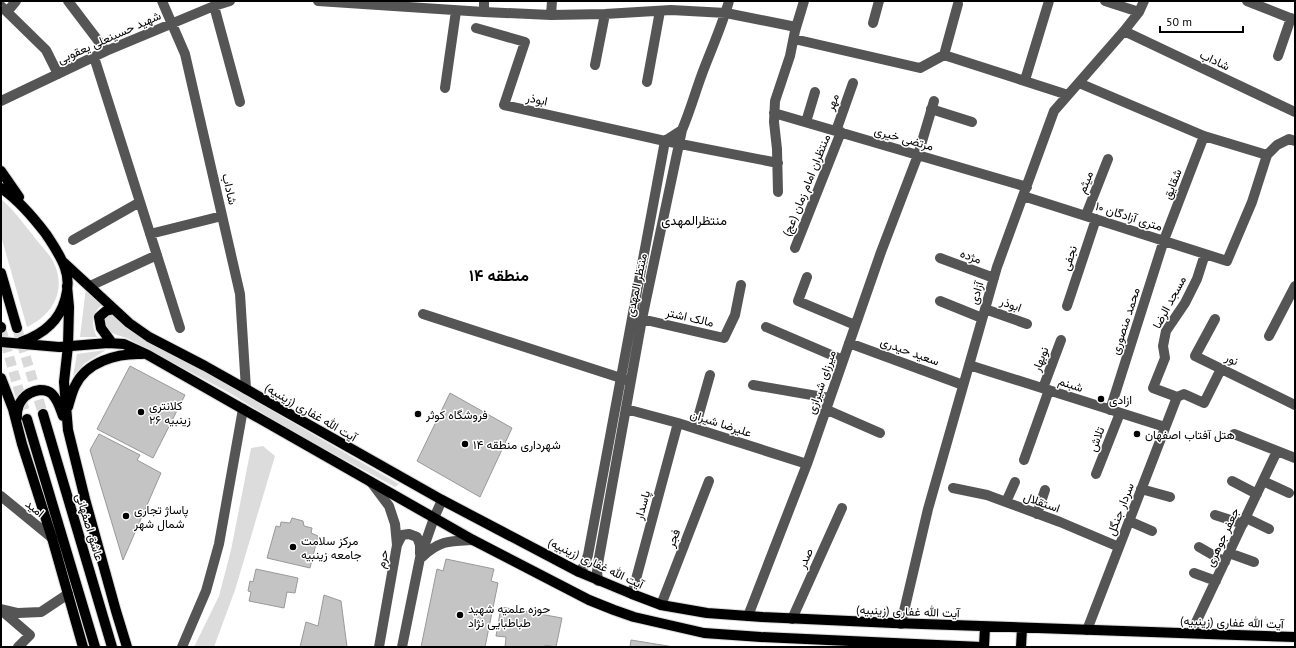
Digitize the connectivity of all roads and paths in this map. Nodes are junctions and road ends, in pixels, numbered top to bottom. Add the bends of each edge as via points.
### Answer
1 (16, 1) edge
2 (68, 1) edge
3 (162, 1) edge
4 (318, 1) edge
5 (323, 1) edge
6 (484, 1) edge
7 (552, 1) edge
8 (729, 1) edge
9 (804, 1) edge
10 (879, 1) edge
11 (1050, 1) edge
12 (1105, 1) edge
13 (1144, 1) edge
14 (1250, 2) edge
15 (222, 3) edge
16 (359, 3) edge
17 (399, 4) edge
18 (958, 4) dead end
19 (430, 5) edge
20 (4, 9) edge
21 (456, 11) junction
22 (660, 11) junction
23 (484, 12) junction
24 (1139, 12) junction
25 (726, 13) junction
26 (605, 14) junction
27 (551, 15) junction
28 (1293, 19) edge
29 (873, 23) dead end
30 (172, 24) junction
31 (796, 27) junction
32 (476, 28) dead end
33 (1124, 31) junction
34 (794, 39) junction
35 (106, 51) junction
36 (944, 55) junction
37 (1278, 56) dead end
38 (94, 57) junction
39 (595, 65) dead end
40 (58, 74) junction
41 (1025, 80) junction
42 (647, 82) dead end
43 (853, 83) dead end
44 (1079, 83) junction
45 (445, 88) dead end
46 (815, 92) dead end
47 (1068, 95) junction
48 (1, 101) edge
49 (240, 102) dead end
50 (1295, 112) edge
51 (774, 113) junction
52 (806, 122) junction
53 (972, 122) dead end
54 (682, 130) junction
55 (838, 132) junction
56 (1204, 136) junction
57 (665, 140) junction
58 (1295, 141) edge
59 (679, 143) junction
60 (918, 155) junction
61 (1267, 155) junction
62 (1108, 159) dead end
63 (778, 163) junction
64 (1, 171) edge
65 (1, 188) edge
66 (778, 192) dead end
67 (1025, 192) junction
68 (140, 202) junction
69 (1086, 215) junction
70 (222, 216) junction
71 (1096, 219) junction
72 (35, 220) junction
73 (150, 234) junction
74 (73, 240) dead end
75 (1164, 240) junction
76 (795, 248) dead end
77 (1205, 254) junction
78 (157, 255) junction
79 (940, 258) dead end
80 (63, 262) junction
81 (1, 273) edge
82 (807, 277) dead end
83 (994, 278) junction
84 (741, 285) dead end
85 (67, 286) junction
86 (90, 286) junction
87 (1295, 286) edge
88 (940, 301) dead end
89 (1067, 306) dead end
90 (114, 309) junction
91 (423, 314) dead end
92 (984, 314) junction
93 (637, 318) junction
94 (1215, 319) dead end
95 (1028, 324) dead end
96 (855, 325) junction
97 (766, 327) dead end
98 (17, 328) tunnel mouth
99 (180, 328) dead end
100 (1269, 336) dead end
101 (1061, 340) dead end
102 (1, 342) edge
103 (19, 343) junction
104 (112, 343) junction
105 (849, 343) junction
106 (68, 346) junction
107 (148, 354) junction
108 (843, 360) junction
109 (969, 365) junction
110 (1221, 369) junction
111 (710, 375) dead end
112 (1, 378) edge
113 (621, 378) junction
114 (631, 381) junction
115 (963, 384) junction
116 (753, 385) dead end
117 (246, 389) junction
118 (1046, 389) junction
119 (1177, 397) junction
120 (829, 398) junction
121 (1295, 405) edge
122 (243, 409) junction
123 (626, 409) junction
124 (826, 409) junction
125 (1115, 411) junction
126 (66, 413) junction
127 (43, 414) tunnel mouth
128 (27, 419) tunnel mouth
129 (678, 423) junction
130 (1165, 427) junction
131 (695, 428) junction
132 (68, 430) junction
133 (880, 433) dead end
134 (1234, 434) dead end
135 (22, 444) junction
136 (1277, 451) junction
137 (1295, 458) edge
138 (1024, 460) dead end
139 (807, 464) junction
140 (1096, 474) dead end
141 (1232, 481) dead end
142 (1263, 481) junction
143 (371, 482) junction
144 (709, 482) dead end
145 (1015, 482) dead end
146 (953, 488) dead end
147 (1141, 489) junction
148 (1045, 490) dead end
149 (1289, 493) dead end
150 (1257, 494) junction
151 (1, 496) edge
152 (1170, 497) dead end
153 (442, 500) junction
154 (1006, 502) junction
155 (842, 508) dead end
156 (1037, 514) junction
157 (1215, 515) dead end
158 (434, 518) junction
159 (1129, 521) junction
160 (1244, 521) junction
161 (1269, 529) dead end
162 (1152, 531) dead end
163 (52, 538) junction
164 (473, 540) junction
165 (397, 545) junction
166 (1119, 547) junction
167 (1199, 547) dead end
168 (588, 555) junction
169 (420, 558) junction
170 (599, 558) junction
171 (1227, 558) junction
172 (1254, 562) dead end
173 (579, 572) junction
174 (1194, 573) dead end
175 (598, 580) junction
176 (1216, 581) junction
177 (68, 594) junction
178 (632, 594) junction
179 (661, 605) junction
180 (1, 610) edge
181 (748, 616) junction
182 (792, 618) junction
183 (901, 624) junction
184 (985, 627) junction
185 (1022, 628) junction
186 (1088, 630) junction
187 (1191, 633) junction
188 (1295, 637) edge
189 (882, 645) edge
190 (940, 646) edge
191 (18, 647) edge
192 (83, 647) edge
193 (95, 647) edge
194 (112, 647) edge
195 (127, 647) edge
196 (182, 647) edge
197 (379, 647) edge
198 (402, 647) edge
199 (983, 647) edge
200 (1021, 647) edge

1 - 20 street
2 - 35 street
3 - 30 street, شاداب
4 - 5 street
5 - 16 street
6 - 23 street
7 - 27 street
8 - 25 street, منتظر المهدی
9 - 31 street
10 - 29 street
11 - 41 street
12 - 24 street
13 - 24 street, آزادی
14 - 28 street
15 - 30 street, شهید حسینعلی یعقوبی
15 - 49 street
16 - 17 street
17 - 19 street
18 - 36 street
19 - 21 street
20 - 40 street via 46,50
21 - 23 street
21 - 45 street
22 - 25 street
22 - 26 street
22 - 42 street
23 - 27 street
24 - 33 street, آزادی
25 - 31 street
25 - 54 street, منتظر المهدی
26 - 27 street
26 - 39 street
28 - 37 street
30 - 35 street, شهید حسینعلی یعقوبی
30 - 70 street, شاداب via 185,54
31 - 34 street
32 - 57 street, ابوذر via 525,42 504,105
33 - 44 street, آزادی
33 - 50 street, شاداب
34 - 36 street via 920,68
34 - 51 street via 775,101
35 - 38 street, شهید حسینعلی یعقوبی
36 - 41 street
38 - 40 street, شهید حسینعلی یعقوبی
38 - 68 street
40 - 48 street, شهید حسینعلی یعقوبی
41 - 47 street
43 - 55 street, مهر
44 - 47 street, آزادی
44 - 56 street
46 - 52 street
47 - 67 street, آزادی via 1054,111
51 - 52 street, مرتضی خیری
51 - 63 street
52 - 55 street, مرتضی خیری
53 - 60 street, میرزای شیرازی via 933,105
54 - 57 street
54 - 59 street, منتظر المهدی
55 - 60 street, مرتضی خیری
55 - 76 street, منتظران امام زمان (عج)
56 - 61 street
56 - 75 street, شقایق
57 - 59 street, ابوذر
57 - 93 street
58 - 61 street via 1289,139 1277,145
59 - 63 street, ابوذر
59 - 93 street, منتظر المهدی
60 - 67 street, مرتضی خیری
60 - 96 street, میرزای شیرازی
61 - 77 street, ۱۰ متری آزادگان via 1252,202 1227,261
62 - 69 street, میثم
63 - 66 street
64 - 72 main road
65 - 72 main road via 11,194
67 - 69 street, ۱۰ متری آزادگان
67 - 83 street, آزادی
68 - 73 street
68 - 74 street
69 - 71 street, ۱۰ متری آزادگان
70 - 73 street
70 - 117 street, شاداب via 240,294
71 - 75 street, ۱۰ متری آزادگان
71 - 89 street, نجفی
72 - 80 main road
73 - 78 street
75 - 77 street, ۱۰ متری آزادگان
75 - 125 street, محمد منصوری
77 - 119 street, مسجد الرضا via 1197,279 1185,303 1166,331 1163,346 1165,358 1153,388
78 - 86 street
78 - 99 street
79 - 83 street, مژده
80 - 85 main road
80 - 86 main road, آیت الله غفاری (زینبیه)
81 - 98 main road
82 - 96 street via 798,301
83 - 92 street, آزادی
84 - 93 street, مالک اشتر via 735,315 724,338
85 - 103 main road via 62,309 51,325 36,336
85 - 106 main road
86 - 90 main road, آیت الله غفاری (زینبیه)
87 - 100 street
88 - 92 street, ابوذر
90 - 104 main road via 106,311 99,318 101,328
90 - 117 main road, آیت الله غفاری (زینبیه) via 149,337
91 - 113 street
92 - 95 street, ابوذر
92 - 109 street, آزادی
93 - 113 street
93 - 114 street, منتظر المهدی
94 - 110 street, نور via 1195,356
96 - 105 street, میرزای شیرازی
97 - 108 street
101 - 118 street, نوبهار
102 - 103 main road
103 - 106 main road
104 - 106 main road
104 - 107 main road via 124,344
105 - 108 street, میرزای شیرازی
105 - 115 street, سعید حیدری
106 - 126 main road via 64,382
107 - 122 main road
107 - 126 main road via 119,355 93,366 75,385
108 - 120 street, میرزای شیرازی
109 - 115 street, آزادی
109 - 118 street, شبنم
110 - 119 street, مسجد الرضا via 1204,403 1184,394
110 - 121 street, نور
111 - 131 street
112 - 135 main road via 13,409
113 - 114 street
113 - 168 street
114 - 123 street, منتظر المهدی
115 - 183 street, آزادی via 928,509
116 - 120 street
117 - 153 main road, آیت الله غفاری (زینبیه)
118 - 125 street, شبنم
118 - 138 street
119 - 130 street, سردار جنگل
120 - 124 street, میرزای شیرازی
122 - 143 main road
122 - 196 street via 218,544 206,591
123 - 129 street, علیرضا شیران
123 - 170 street, منتظر المهدی
124 - 133 street
124 - 139 street, میرزای شیرازی
125 - 130 street, شبنم
125 - 140 street, تلاش
126 - 132 main road
127 - 194 main road, عاشق اصفهانی
128 - 193 main road
129 - 131 street, علیرضا شیران
129 - 178 street, پاسدار
130 - 147 street, سردار جنگل
131 - 139 street, علیرضا شیران
132 - 135 main road via 58,402 51,392 33,391 19,404 17,416
132 - 195 main road
134 - 136 street
135 - 163 main road
136 - 137 street
136 - 142 street, جعفر جوهری
139 - 181 street, میرزای شیرازی
141 - 150 street
142 - 149 street
142 - 150 street, جعفر جوهری
143 - 158 main road
143 - 165 street, حرم via 389,506 395,524
144 - 179 street, فجر
145 - 154 street
146 - 154 street, استقلال
147 - 152 street
147 - 159 street, سردار جنگل
148 - 156 street
150 - 160 street, جعفر جوهری
151 - 163 street, امید
153 - 158 street
153 - 173 main road, آیت الله غفاری (زینبیه)
154 - 156 street, استقلال
155 - 182 street, صدر
156 - 166 street, استقلال
157 - 160 street
158 - 164 main road
158 - 169 street
159 - 162 street
159 - 166 street, سردار جنگل
160 - 161 street
160 - 171 street, جعفر جوهری
163 - 177 main road
164 - 169 street via 448,541 432,547
164 - 189 main road via 589,600 634,617 704,633
165 - 169 street via 402,535 417,537
165 - 197 street, حرم
166 - 186 street, سردار جنگل
167 - 171 street
168 - 170 street via 593,564
168 - 173 street
169 - 198 street
170 - 175 street, منتظر المهدی
171 - 172 street
171 - 176 street, جعفر جوهری
173 - 175 main road, آیت الله غفاری (زینبیه)
174 - 176 street
175 - 178 main road, آیت الله غفاری (زینبیه)
176 - 187 street, جعفر جوهری
177 - 180 street via 40,612 18,613
177 - 192 main road
178 - 179 main road, آیت الله غفاری (زینبیه)
179 - 181 main road, آیت الله غفاری (زینبیه) via 707,613
180 - 191 street via 30,635
181 - 182 main road, آیت الله غفاری (زینبیه)
182 - 183 main road, آیت الله غفاری (زینبیه)
183 - 184 main road, آیت الله غفاری (زینبیه)
184 - 185 main road, آیت الله غفاری (زینبیه)
184 - 199 main road
185 - 186 main road, آیت الله غفاری (زینبیه)
185 - 200 main road
186 - 187 main road, آیت الله غفاری (زینبیه)
187 - 188 main road, آیت الله غفاری (زینبیه)
189 - 190 main road
190 - 199 main road

